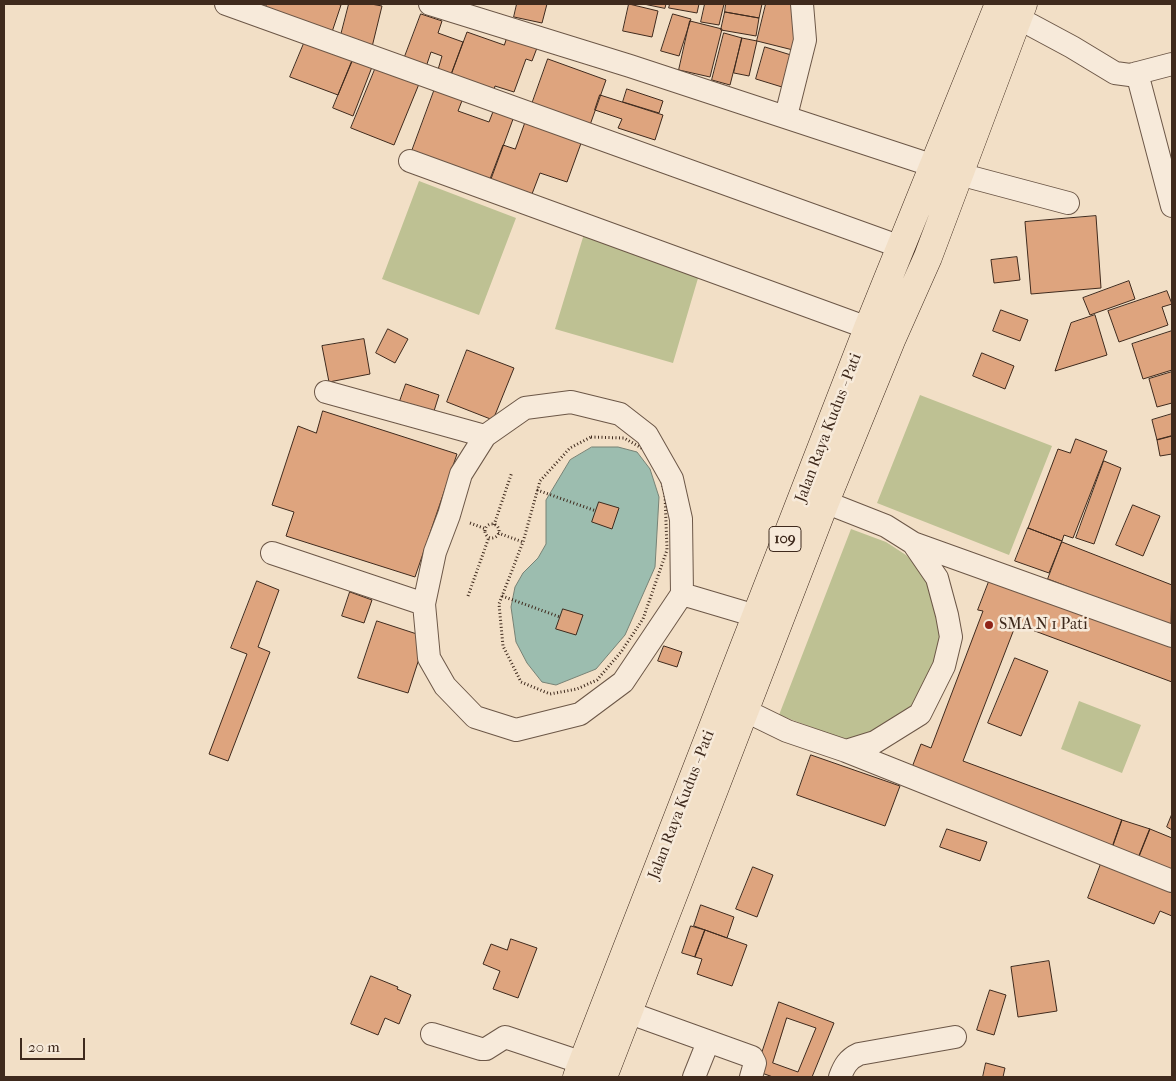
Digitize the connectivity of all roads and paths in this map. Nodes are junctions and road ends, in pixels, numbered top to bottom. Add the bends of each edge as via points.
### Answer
1 (226, 4) edge
2 (430, 4) edge
3 (802, 4) edge
4 (1013, 9) edge
5 (1172, 64) edge
6 (1137, 73) junction
7 (786, 116) junction
8 (410, 161) dead end
9 (934, 166) junction
10 (959, 174) junction
11 (1068, 204) dead end
12 (1172, 206) edge
13 (901, 246) junction
14 (868, 328) junction
15 (326, 392) dead end
16 (485, 436) junction
17 (512, 472) dead end
18 (537, 490) junction
19 (825, 502) junction
20 (596, 511) dead end
21 (494, 525) junction
22 (498, 533) junction
23 (489, 537) junction
24 (524, 542) junction
25 (913, 543) junction
26 (272, 553) dead end
27 (682, 594) junction
28 (468, 596) dead end
29 (502, 596) junction
30 (424, 604) junction
31 (756, 616) junction
32 (560, 617) dead end
33 (1172, 636) edge
34 (746, 711) junction
35 (846, 751) junction
36 (1172, 880) edge
37 (627, 1012) junction
38 (432, 1034) dead end
39 (955, 1037) dead end
40 (708, 1042) junction
41 (588, 1072) edge
42 (701, 1075) edge
43 (752, 1077) edge
44 (840, 1077) edge

1 - 13 street
2 - 7 street
3 - 7 street via 805,40
4 - 6 street via 1115,73
4 - 9 main road, Jalan Raya Kudus - Pati / 109
4 - 10 main road, Jalan Raya Kudus - Pati / 109
5 - 6 street
6 - 12 street
7 - 9 street
8 - 14 street
9 - 13 main road, Jalan Raya Kudus - Pati / 109
10 - 11 street
10 - 19 main road, Jalan Raya Kudus - Pati / 109 via 928,257
13 - 14 main road, Jalan Raya Kudus - Pati / 109
14 - 31 main road, Jalan Raya Kudus - Pati / 109
15 - 16 street
16 - 27 street via 525,408 571,402 620,414 647,435 672,479 681,519
16 - 30 street via 461,474 435,552
17 - 21 path
18 - 20 path
18 - 24 path
18 - 29 path via 540,481 570,448 591,437 624,438 646,451 659,470 665,494 667,550 643,619 627,644 597,680 577,689 550,694 521,682 503,646 498,604
19 - 25 street via 886,526
19 - 34 main road, Jalan Raya Kudus - Pati / 109
21 - 22 path
21 - 23 path via 486,529
22 - 23 path
22 - 24 path
23 - 28 path
24 - 29 path
25 - 33 street
25 - 35 street via 937,578 947,615 951,637 944,666 920,714 876,742
26 - 30 street
27 - 30 street via 623,682 580,714 516,730 475,717 445,686 429,658
27 - 31 street
29 - 32 path
31 - 41 main road, Jalan Raya Kudus - Pati / 109
34 - 35 street via 787,731
34 - 37 main road, Jalan Raya Kudus - Pati / 109
35 - 36 street
37 - 40 street
37 - 41 main road, Jalan Raya Kudus - Pati / 109
38 - 41 street via 481,1049 505,1037
39 - 44 street via 859,1054 850,1058
40 - 42 street
40 - 43 street via 752,1057 755,1063

